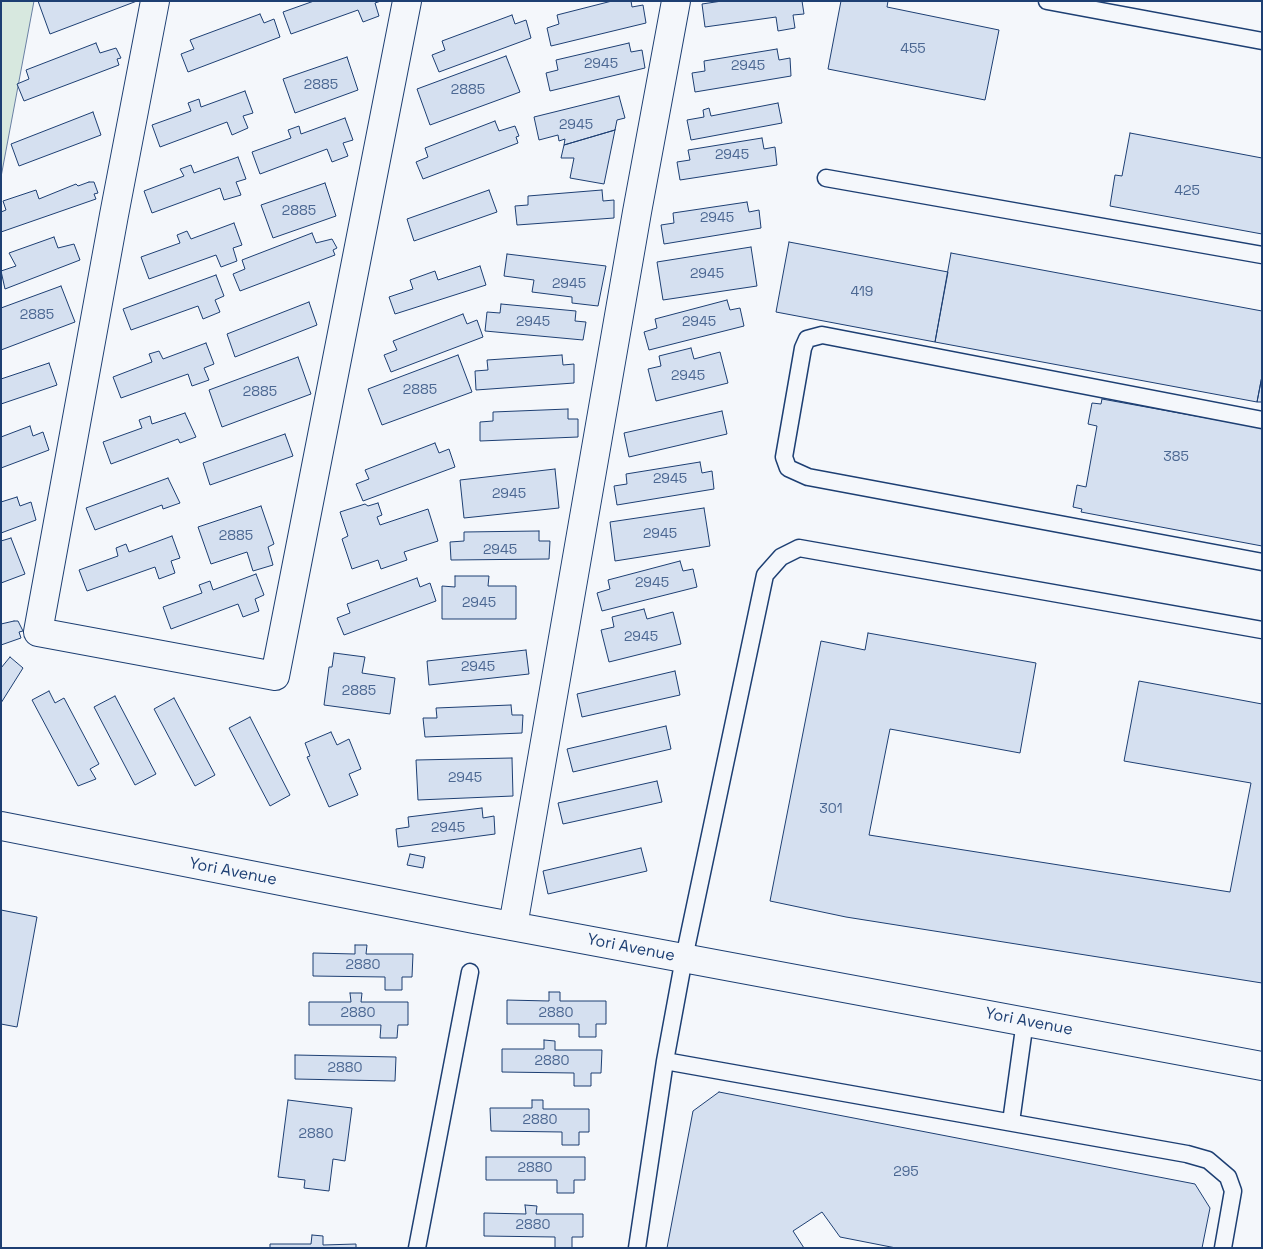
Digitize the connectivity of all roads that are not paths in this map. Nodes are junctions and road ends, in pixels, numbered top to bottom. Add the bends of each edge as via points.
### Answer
1 (156, 1) edge
2 (407, 1) edge
3 (676, 1) edge
4 (1046, 1) edge
5 (1262, 42) edge
6 (826, 178) dead end
7 (1262, 256) edge
8 (1262, 420) edge
9 (1262, 562) edge
10 (1262, 630) edge
11 (1, 826) edge
12 (513, 926) junction
13 (684, 958) junction
14 (470, 972) dead end
15 (1025, 1021) junction
16 (665, 1061) junction
17 (1262, 1066) edge
18 (1011, 1122) junction
19 (417, 1248) edge
20 (637, 1248) edge
21 (1223, 1248) edge

1 - 2 street via 38,632 275,676
3 - 12 street
4 - 5 lane
6 - 7 lane
8 - 9 lane via 822,335 807,339 803,348 784,457 788,468 808,478
10 - 13 lane via 799,548 782,557 765,575
11 - 12 street, Yori Avenue
12 - 13 street, Yori Avenue
13 - 15 street, Yori Avenue
13 - 16 lane
14 - 19 lane
15 - 17 street, Yori Avenue
15 - 18 lane
16 - 18 lane
16 - 20 lane
18 - 21 lane via 1208,1160 1228,1177 1233,1191

